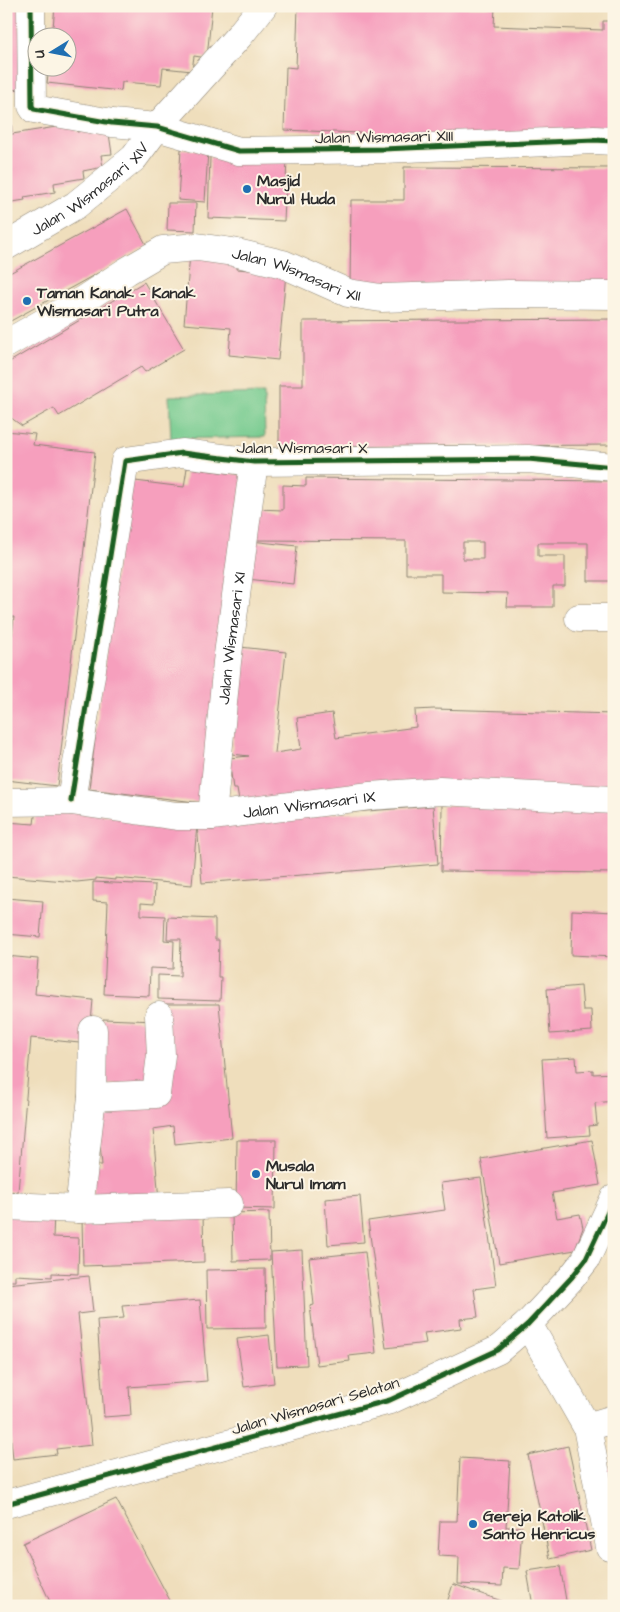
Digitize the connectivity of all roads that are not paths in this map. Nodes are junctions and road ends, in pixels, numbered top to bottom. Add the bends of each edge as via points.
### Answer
1 (31, 6) edge
2 (263, 6) edge
3 (158, 127) junction
4 (614, 141) edge
5 (6, 246) edge
6 (614, 295) edge
7 (6, 344) edge
8 (254, 462) junction
9 (614, 468) edge
10 (579, 618) dead end
11 (614, 618) edge
12 (614, 800) edge
13 (72, 801) junction
14 (6, 802) edge
15 (212, 816) junction
16 (159, 1016) dead end
17 (93, 1030) dead end
18 (92, 1097) junction
19 (614, 1200) edge
20 (229, 1204) dead end
21 (6, 1206) edge
22 (79, 1209) junction
23 (528, 1324) junction
24 (614, 1419) edge
25 (587, 1427) junction
26 (6, 1504) edge
27 (610, 1547) dead end

1 - 3 street, Jalan Wismasari XIII via 32,107 112,123
2 - 3 street, Jalan Wismasari XIV
3 - 4 street, Jalan Wismasari XIII via 239,151
3 - 5 street, Jalan Wismasari XIV via 134,158 83,199
6 - 7 street, Jalan Wismasari XII via 381,298 348,293 283,264 197,247 162,250
8 - 9 street, Jalan Wismasari X via 528,459
8 - 13 street, Jalan Wismasari X via 182,453 125,461
8 - 15 street, Jalan Wismasari XI via 227,662
10 - 11 street
12 - 15 street, Jalan Wismasari IX via 440,791 370,796
13 - 14 street, Jalan Wismasari IX
13 - 15 street, Jalan Wismasari IX via 177,816
16 - 18 street via 161,1055 156,1094
17 - 18 street
18 - 22 street
19 - 23 street, Jalan Wismasari Selatan via 586,1259
20 - 22 street
21 - 22 street
23 - 25 street
23 - 26 street, Jalan Wismasari Selatan via 498,1350 390,1400
24 - 25 street
25 - 27 street

